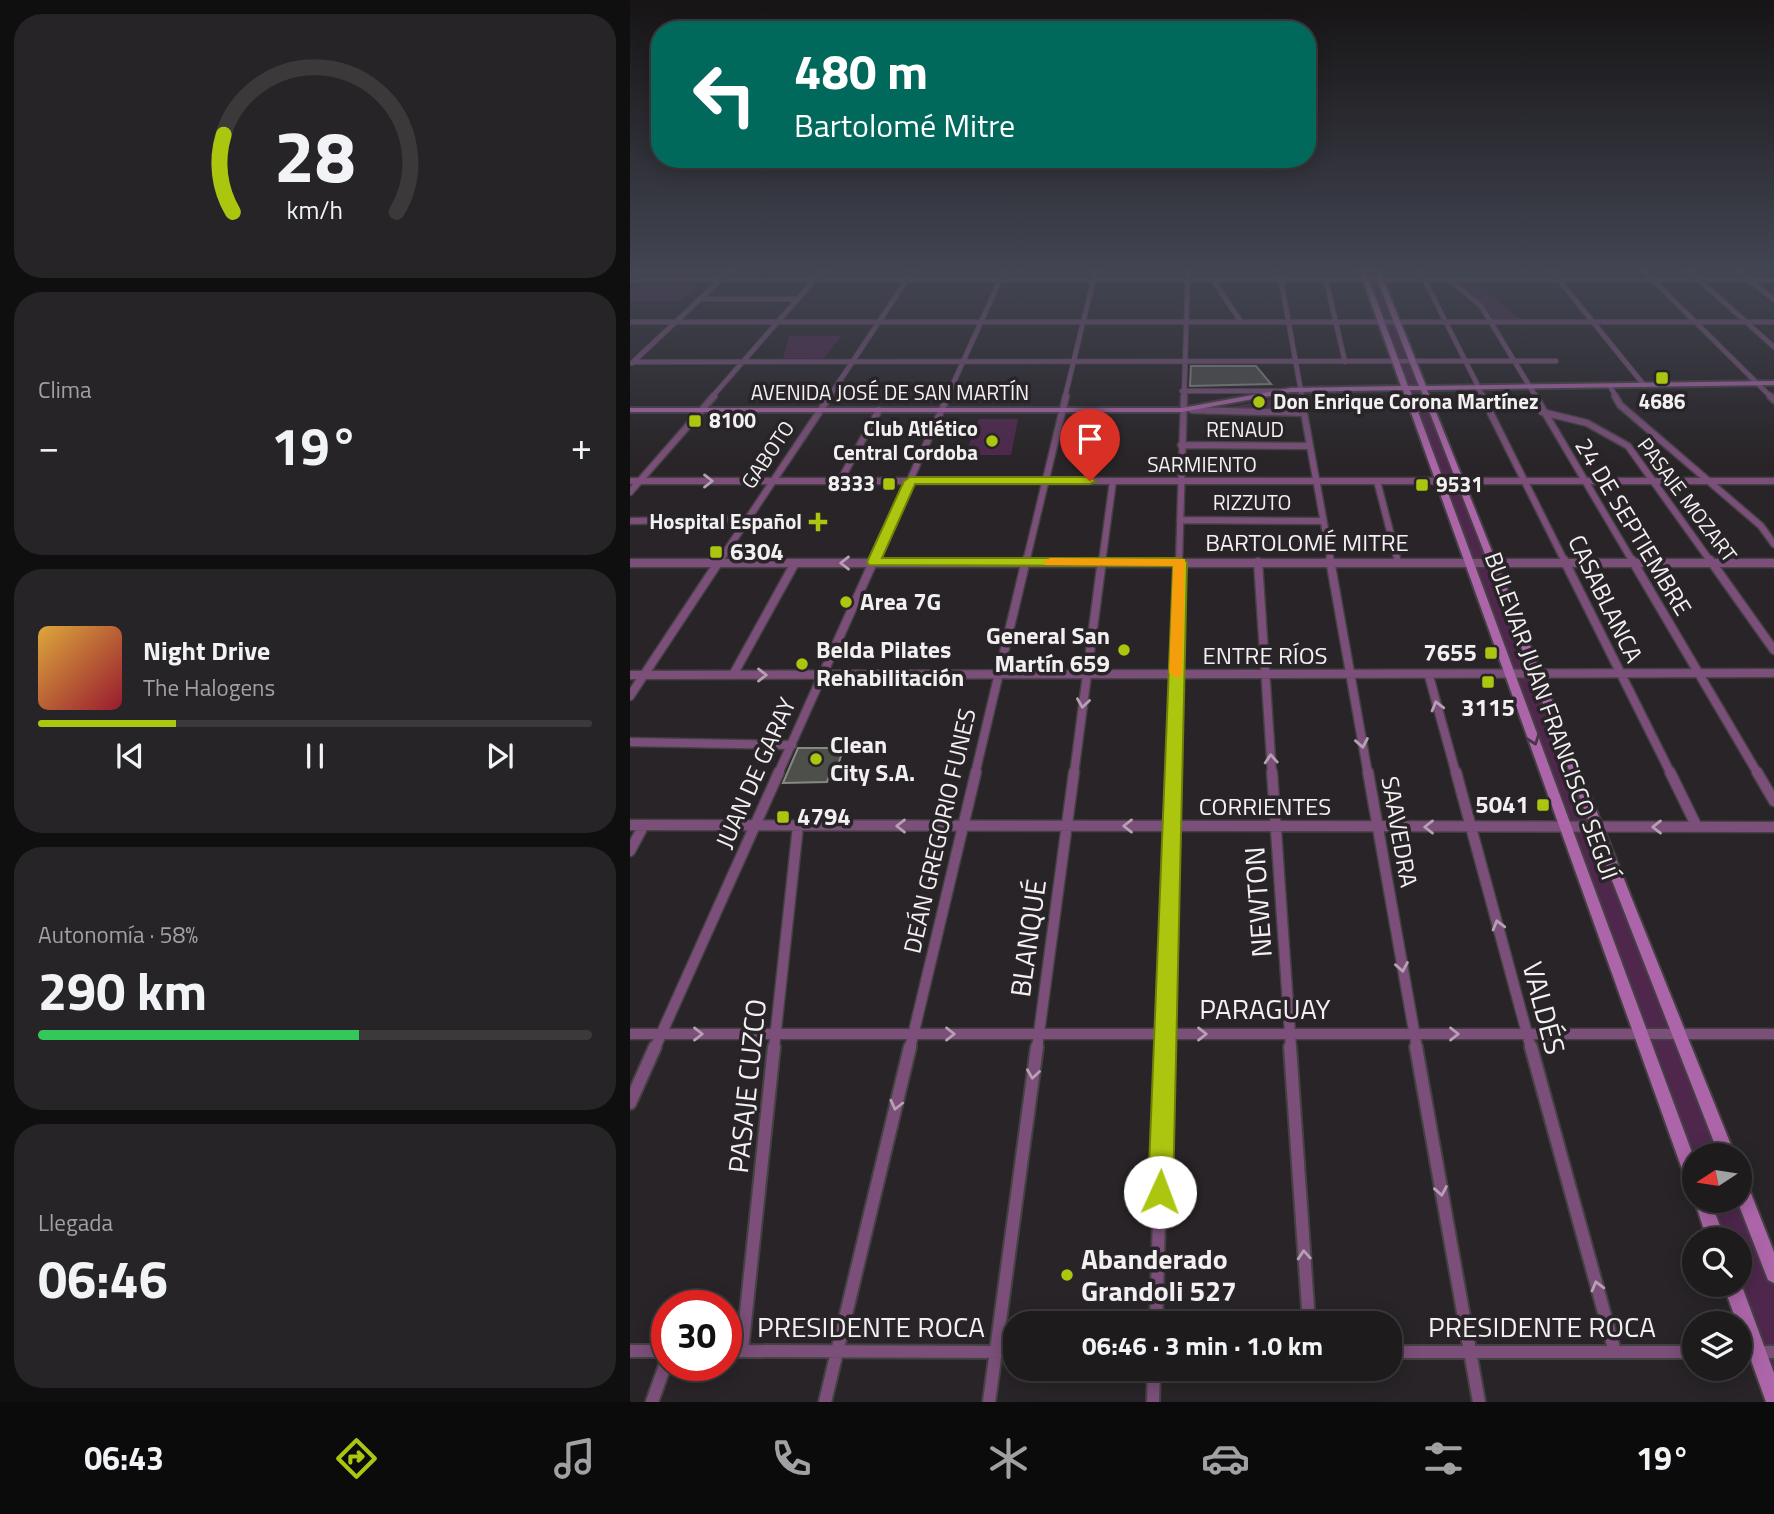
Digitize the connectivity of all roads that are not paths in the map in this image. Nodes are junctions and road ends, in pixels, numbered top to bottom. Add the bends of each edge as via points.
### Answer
1 (662, 334) edge
2 (765, 334) edge
3 (871, 334) edge
4 (976, 334) edge
5 (1081, 334) edge
6 (1185, 334) edge
7 (1291, 334) edge
8 (1339, 334) edge
9 (1385, 334) edge
10 (1402, 334) edge
11 (1452, 334) edge
12 (1499, 334) edge
13 (1603, 334) edge
14 (1708, 334) edge
15 (1760, 334) edge
16 (1774, 347) edge
17 (1074, 361) junction
18 (1184, 361) junction
19 (1395, 361) junction
20 (1413, 361) junction
21 (1465, 361) junction
22 (1514, 361) junction
23 (1556, 361) dead end
24 (742, 362) junction
25 (852, 362) junction
26 (963, 362) junction
27 (1294, 362) junction
28 (1345, 362) junction
29 (631, 363) edge
30 (1755, 381) junction
31 (1774, 381) edge
32 (1642, 383) junction
33 (1526, 385) junction
34 (1478, 386) junction
35 (1610, 386) junction
36 (1406, 388) junction
37 (1424, 388) junction
38 (1300, 390) junction
39 (1182, 391) junction
40 (1284, 391) junction
41 (1774, 400) edge
42 (630, 410) edge
43 (700, 410) junction
44 (820, 410) junction
45 (879, 410) junction
46 (941, 410) junction
47 (1182, 410) junction
48 (1192, 410) junction
49 (1062, 411) junction
50 (1542, 412) junction
51 (1304, 413) junction
52 (1181, 445) junction
53 (1310, 446) junction
54 (630, 481) edge
55 (640, 481) junction
56 (773, 481) junction
57 (840, 481) junction
58 (910, 481) junction
59 (1046, 481) junction
60 (1113, 481) junction
61 (1180, 481) junction
62 (1316, 481) junction
63 (1377, 481) junction
64 (1439, 481) junction
65 (1460, 481) junction
66 (1525, 481) junction
67 (1583, 481) junction
68 (1656, 481) junction
69 (1710, 481) junction
70 (1774, 481) edge
71 (630, 492) edge
72 (747, 519) junction
73 (1180, 520) junction
74 (630, 521) edge
75 (1323, 521) junction
76 (1774, 544) edge
77 (874, 562) junction
78 (1026, 562) junction
79 (1102, 562) junction
80 (1180, 562) junction
81 (1258, 562) junction
82 (1330, 562) junction
83 (1398, 562) junction
84 (630, 563) edge
85 (719, 563) junction
86 (795, 563) junction
87 (1469, 563) junction
88 (1492, 563) junction
89 (1565, 563) junction
90 (1632, 564) junction
91 (1714, 564) junction
92 (1774, 564) edge
93 (1774, 650) edge
94 (1536, 673) junction
95 (1620, 673) junction
96 (1698, 673) junction
97 (1774, 673) edge
98 (630, 675) edge
99 (644, 675) junction
100 (733, 675) junction
101 (823, 675) junction
102 (999, 675) junction
103 (1087, 675) junction
104 (1177, 676) junction
105 (1265, 676) junction
106 (1350, 676) junction
107 (1429, 676) junction
108 (1510, 676) junction
109 (630, 696) edge
110 (630, 743) edge
111 (792, 745) junction
112 (1774, 801) edge
113 (630, 825) edge
114 (644, 825) junction
115 (755, 825) junction
116 (798, 826) junction
117 (963, 826) junction
118 (1066, 826) junction
119 (1172, 826) junction
120 (1276, 826) junction
121 (1377, 827) junction
122 (1471, 827) junction
123 (1566, 827) junction
124 (1597, 827) junction
125 (1697, 827) junction
126 (1774, 827) edge
127 (630, 850) edge
128 (1678, 1032) junction
129 (1640, 1033) junction
130 (630, 1034) edge
131 (661, 1034) junction
132 (778, 1034) junction
133 (913, 1034) junction
134 (1039, 1034) junction
135 (1165, 1034) junction
136 (1290, 1034) junction
137 (1414, 1034) junction
138 (1528, 1034) junction
139 (1774, 1034) edge
140 (630, 1103) edge
141 (1722, 1143) edge
142 (1682, 1147) edge
143 (1750, 1213) edge
144 (1774, 1274) edge
145 (1737, 1297) edge
146 (1156, 1311) edge
147 (1308, 1311) edge
148 (630, 1351) edge
149 (651, 1351) edge
150 (742, 1351) joint
151 (837, 1352) junction
152 (996, 1352) junction
153 (1003, 1352) edge
154 (1402, 1352) edge
155 (1470, 1352) junction
156 (1615, 1352) junction
157 (1682, 1352) edge
158 (1757, 1352) edge
159 (660, 1381) edge
160 (1154, 1381) edge
161 (1774, 1399) edge
162 (652, 1402) edge
163 (825, 1402) edge
164 (989, 1402) edge
165 (1153, 1402) edge
166 (1479, 1402) edge

1 - 29 street
2 - 24 street
3 - 25 street, GABOTO
4 - 26 street, JUAN DE GARAY
5 - 17 street, DEÁN GREGORIO FUNES
6 - 18 street
7 - 27 street, SAAVEDRA
8 - 28 street
9 - 19 main road, BULEVAR JUAN FRANCISCO SEGUÍ
10 - 20 main road, BULEVAR JUAN FRANCISCO SEGUÍ
11 - 21 street, CASABLANCA
12 - 22 street, 24 DE SEPTIEMBRE
13 - 32 street
14 - 30 street
15 - 16 street
17 - 18 street
17 - 26 street
17 - 49 street, DEÁN GREGORIO FUNES
18 - 27 street
18 - 39 street
19 - 20 street
19 - 28 street
19 - 36 main road, BULEVAR JUAN FRANCISCO SEGUÍ
20 - 21 street
20 - 37 main road, BULEVAR JUAN FRANCISCO SEGUÍ
21 - 22 street
21 - 34 street, CASABLANCA
22 - 23 street
22 - 33 street, 24 DE SEPTIEMBRE
24 - 25 street
24 - 29 street
24 - 43 street
25 - 26 street
25 - 44 street, GABOTO
26 - 46 street, JUAN DE GARAY
27 - 28 street
27 - 38 street, SAAVEDRA
30 - 31 main road, AVENIDA JOSÉ DE SAN MARTÍN
30 - 32 main road, AVENIDA JOSÉ DE SAN MARTÍN
30 - 41 street
32 - 33 main road, AVENIDA JOSÉ DE SAN MARTÍN
32 - 35 main road, AVENIDA JOSÉ DE SAN MARTÍN
33 - 34 main road, AVENIDA JOSÉ DE SAN MARTÍN
33 - 35 main road, AVENIDA JOSÉ DE SAN MARTÍN
33 - 50 street, 24 DE SEPTIEMBRE
34 - 37 main road, AVENIDA JOSÉ DE SAN MARTÍN
34 - 66 street, CASABLANCA
35 - 69 street via 1620,405
36 - 37 main road, AVENIDA JOSÉ DE SAN MARTÍN
36 - 38 main road, AVENIDA JOSÉ DE SAN MARTÍN
36 - 64 main road, BULEVAR JUAN FRANCISCO SEGUÍ
37 - 65 main road, BULEVAR JUAN FRANCISCO SEGUÍ
38 - 40 main road, AVENIDA JOSÉ DE SAN MARTÍN
38 - 51 street, SAAVEDRA
39 - 40 street, AVENIDA JOSÉ DE SAN MARTÍN
39 - 47 street
40 - 48 main road, AVENIDA JOSÉ DE SAN MARTÍN
42 - 43 main road, AVENIDA JOSÉ DE SAN MARTÍN
43 - 44 main road, AVENIDA JOSÉ DE SAN MARTÍN
43 - 55 street
44 - 45 main road, AVENIDA JOSÉ DE SAN MARTÍN
44 - 56 street, GABOTO
45 - 46 main road, AVENIDA JOSÉ DE SAN MARTÍN
45 - 57 street
46 - 49 main road, AVENIDA JOSÉ DE SAN MARTÍN
46 - 58 street, JUAN DE GARAY
47 - 48 main road, AVENIDA JOSÉ DE SAN MARTÍN
47 - 49 main road, AVENIDA JOSÉ DE SAN MARTÍN
47 - 52 street
48 - 51 street, AVENIDA JOSÉ DE SAN MARTÍN
49 - 59 street, DEÁN GREGORIO FUNES
50 - 67 street, 24 DE SEPTIEMBRE
50 - 68 street, PASAJE MOZART via 1582,420 1616,436
51 - 53 street, SAAVEDRA
52 - 53 street, RENAUD
52 - 61 street
53 - 62 street, SAAVEDRA
54 - 55 street, SARMIENTO
55 -> 56 street, SARMIENTO
55 - 71 street
56 - 57 street, SARMIENTO
56 - 72 street, GABOTO
57 - 58 street, SARMIENTO
58 - 59 street, SARMIENTO
58 - 77 street, JUAN DE GARAY
59 - 60 street, SARMIENTO
59 - 78 street, DEÁN GREGORIO FUNES
60 - 61 street, SARMIENTO
60 - 79 street, BLANQUÉ
61 - 62 street, SARMIENTO
61 - 73 street
62 - 63 street, SARMIENTO
62 - 75 street, SAAVEDRA
63 - 64 street, SARMIENTO
63 - 83 street
64 - 65 street, SARMIENTO
64 - 87 main road, BULEVAR JUAN FRANCISCO SEGUÍ
65 - 66 street, SARMIENTO
65 - 88 main road, BULEVAR JUAN FRANCISCO SEGUÍ
66 - 67 street, SARMIENTO
66 - 89 street, CASABLANCA
67 - 68 street, SARMIENTO
67 - 90 street, 24 DE SEPTIEMBRE
68 - 69 street, SARMIENTO
68 - 91 street, PASAJE MOZART
69 - 70 street, SARMIENTO
69 - 76 street via 1761,526
72 - 74 street
72 - 85 street, GABOTO
73 - 75 street, RIZZUTO
73 - 80 street
75 - 82 street, SAAVEDRA
77 - 78 street, BARTOLOMÉ MITRE
77 -> 86 street, BARTOLOMÉ MITRE
77 - 101 street, JUAN DE GARAY
78 - 79 street, BARTOLOMÉ MITRE
78 - 102 street, DEÁN GREGORIO FUNES
79 - 80 street, BARTOLOMÉ MITRE
79 - 103 street, BLANQUÉ
80 - 81 street, BARTOLOMÉ MITRE
80 - 104 street
81 - 82 street, BARTOLOMÉ MITRE
81 - 105 street, NEWTON
82 - 83 street, BARTOLOMÉ MITRE
82 - 106 street, SAAVEDRA
83 - 87 street, BARTOLOMÉ MITRE
84 - 85 street, BARTOLOMÉ MITRE
85 - 86 street, BARTOLOMÉ MITRE
85 - 99 street, GABOTO
86 - 100 street
87 - 88 street, BARTOLOMÉ MITRE
87 - 108 main road, BULEVAR JUAN FRANCISCO SEGUÍ
88 - 89 street, BARTOLOMÉ MITRE
88 - 94 main road, BULEVAR JUAN FRANCISCO SEGUÍ
89 - 90 street, BARTOLOMÉ MITRE
89 - 95 street, CASABLANCA
90 - 91 street, BARTOLOMÉ MITRE
90 - 96 street, 24 DE SEPTIEMBRE
91 - 92 street, BARTOLOMÉ MITRE
91 - 93 street, PASAJE MOZART
94 - 95 street, ENTRE RÍOS
94 - 108 street, ENTRE RÍOS
94 - 124 main road, BULEVAR JUAN FRANCISCO SEGUÍ
95 - 96 street, ENTRE RÍOS
95 - 125 street, CASABLANCA
96 - 97 street, ENTRE RÍOS
96 - 112 street, 24 DE SEPTIEMBRE
98 - 99 street, ENTRE RÍOS
99 - 100 street, ENTRE RÍOS
99 - 109 street, GABOTO
100 -> 101 street, ENTRE RÍOS
101 - 102 street, ENTRE RÍOS
101 - 111 street, JUAN DE GARAY
102 - 103 street, ENTRE RÍOS
102 - 117 street, DEÁN GREGORIO FUNES
103 - 104 street, ENTRE RÍOS
103 -> 118 street, BLANQUÉ
104 - 105 street, ENTRE RÍOS
104 - 119 street
105 - 106 street, ENTRE RÍOS
120 -> 105 street, NEWTON
106 - 107 street, ENTRE RÍOS
106 -> 121 street, SAAVEDRA
107 - 108 street, ENTRE RÍOS
122 -> 107 street, VALDÉS
108 -> 123 main road, BULEVAR JUAN FRANCISCO SEGUÍ
110 - 111 street
111 - 115 street, JUAN DE GARAY
113 - 114 street, CORRIENTES
114 - 115 street, CORRIENTES
114 - 127 street
115 - 116 street, CORRIENTES
115 - 131 street, JUAN DE GARAY
117 -> 116 street, CORRIENTES
116 - 132 street, PASAJE CUZCO
117 - 118 street, CORRIENTES
117 - 133 street, DEÁN GREGORIO FUNES
119 -> 118 street, CORRIENTES
118 - 134 street, BLANQUÉ
119 - 120 street, CORRIENTES
119 - 135 street
120 - 121 street, CORRIENTES
120 - 136 street, NEWTON
122 -> 121 street, CORRIENTES
121 -> 137 street, SAAVEDRA
122 - 123 street, CORRIENTES
138 -> 122 street, VALDÉS
123 - 124 street, CORRIENTES
123 - 129 main road, BULEVAR JUAN FRANCISCO SEGUÍ
125 -> 124 street, CORRIENTES
124 - 128 main road, BULEVAR JUAN FRANCISCO SEGUÍ
125 - 126 street, CORRIENTES
128 - 129 street, PARAGUAY
128 - 139 street, PARAGUAY
128 - 141 main road, BULEVAR JUAN FRANCISCO SEGUÍ
129 - 138 street, PARAGUAY
129 - 142 main road, BULEVAR JUAN FRANCISCO SEGUÍ
130 - 131 street, PARAGUAY
131 -> 132 street, PARAGUAY
131 - 140 street, JUAN DE GARAY
132 - 133 street, PARAGUAY
132 - 150 street, PASAJE CUZCO
133 -> 134 street, PARAGUAY
133 -> 151 street, DEÁN GREGORIO FUNES
134 - 135 street, PARAGUAY
134 -> 152 street, BLANQUÉ
135 -> 136 street, PARAGUAY
135 - 146 street
136 - 137 street, PARAGUAY
147 -> 136 street, NEWTON
137 -> 138 street, PARAGUAY
137 -> 155 street, SAAVEDRA
156 -> 138 street, VALDÉS
143 - 144 main road
145 - 158 main road
148 - 149 street
150 - 151 street, PRESIDENTE ROCA
151 - 152 street, PRESIDENTE ROCA
151 - 163 street, DEÁN GREGORIO FUNES
152 - 153 street, PRESIDENTE ROCA
152 - 164 street, BLANQUÉ
154 - 155 street, PRESIDENTE ROCA
155 - 156 street, PRESIDENTE ROCA
155 - 166 street, SAAVEDRA
156 - 157 street, PRESIDENTE ROCA
158 - 161 main road
159 - 162 street
160 - 165 street

